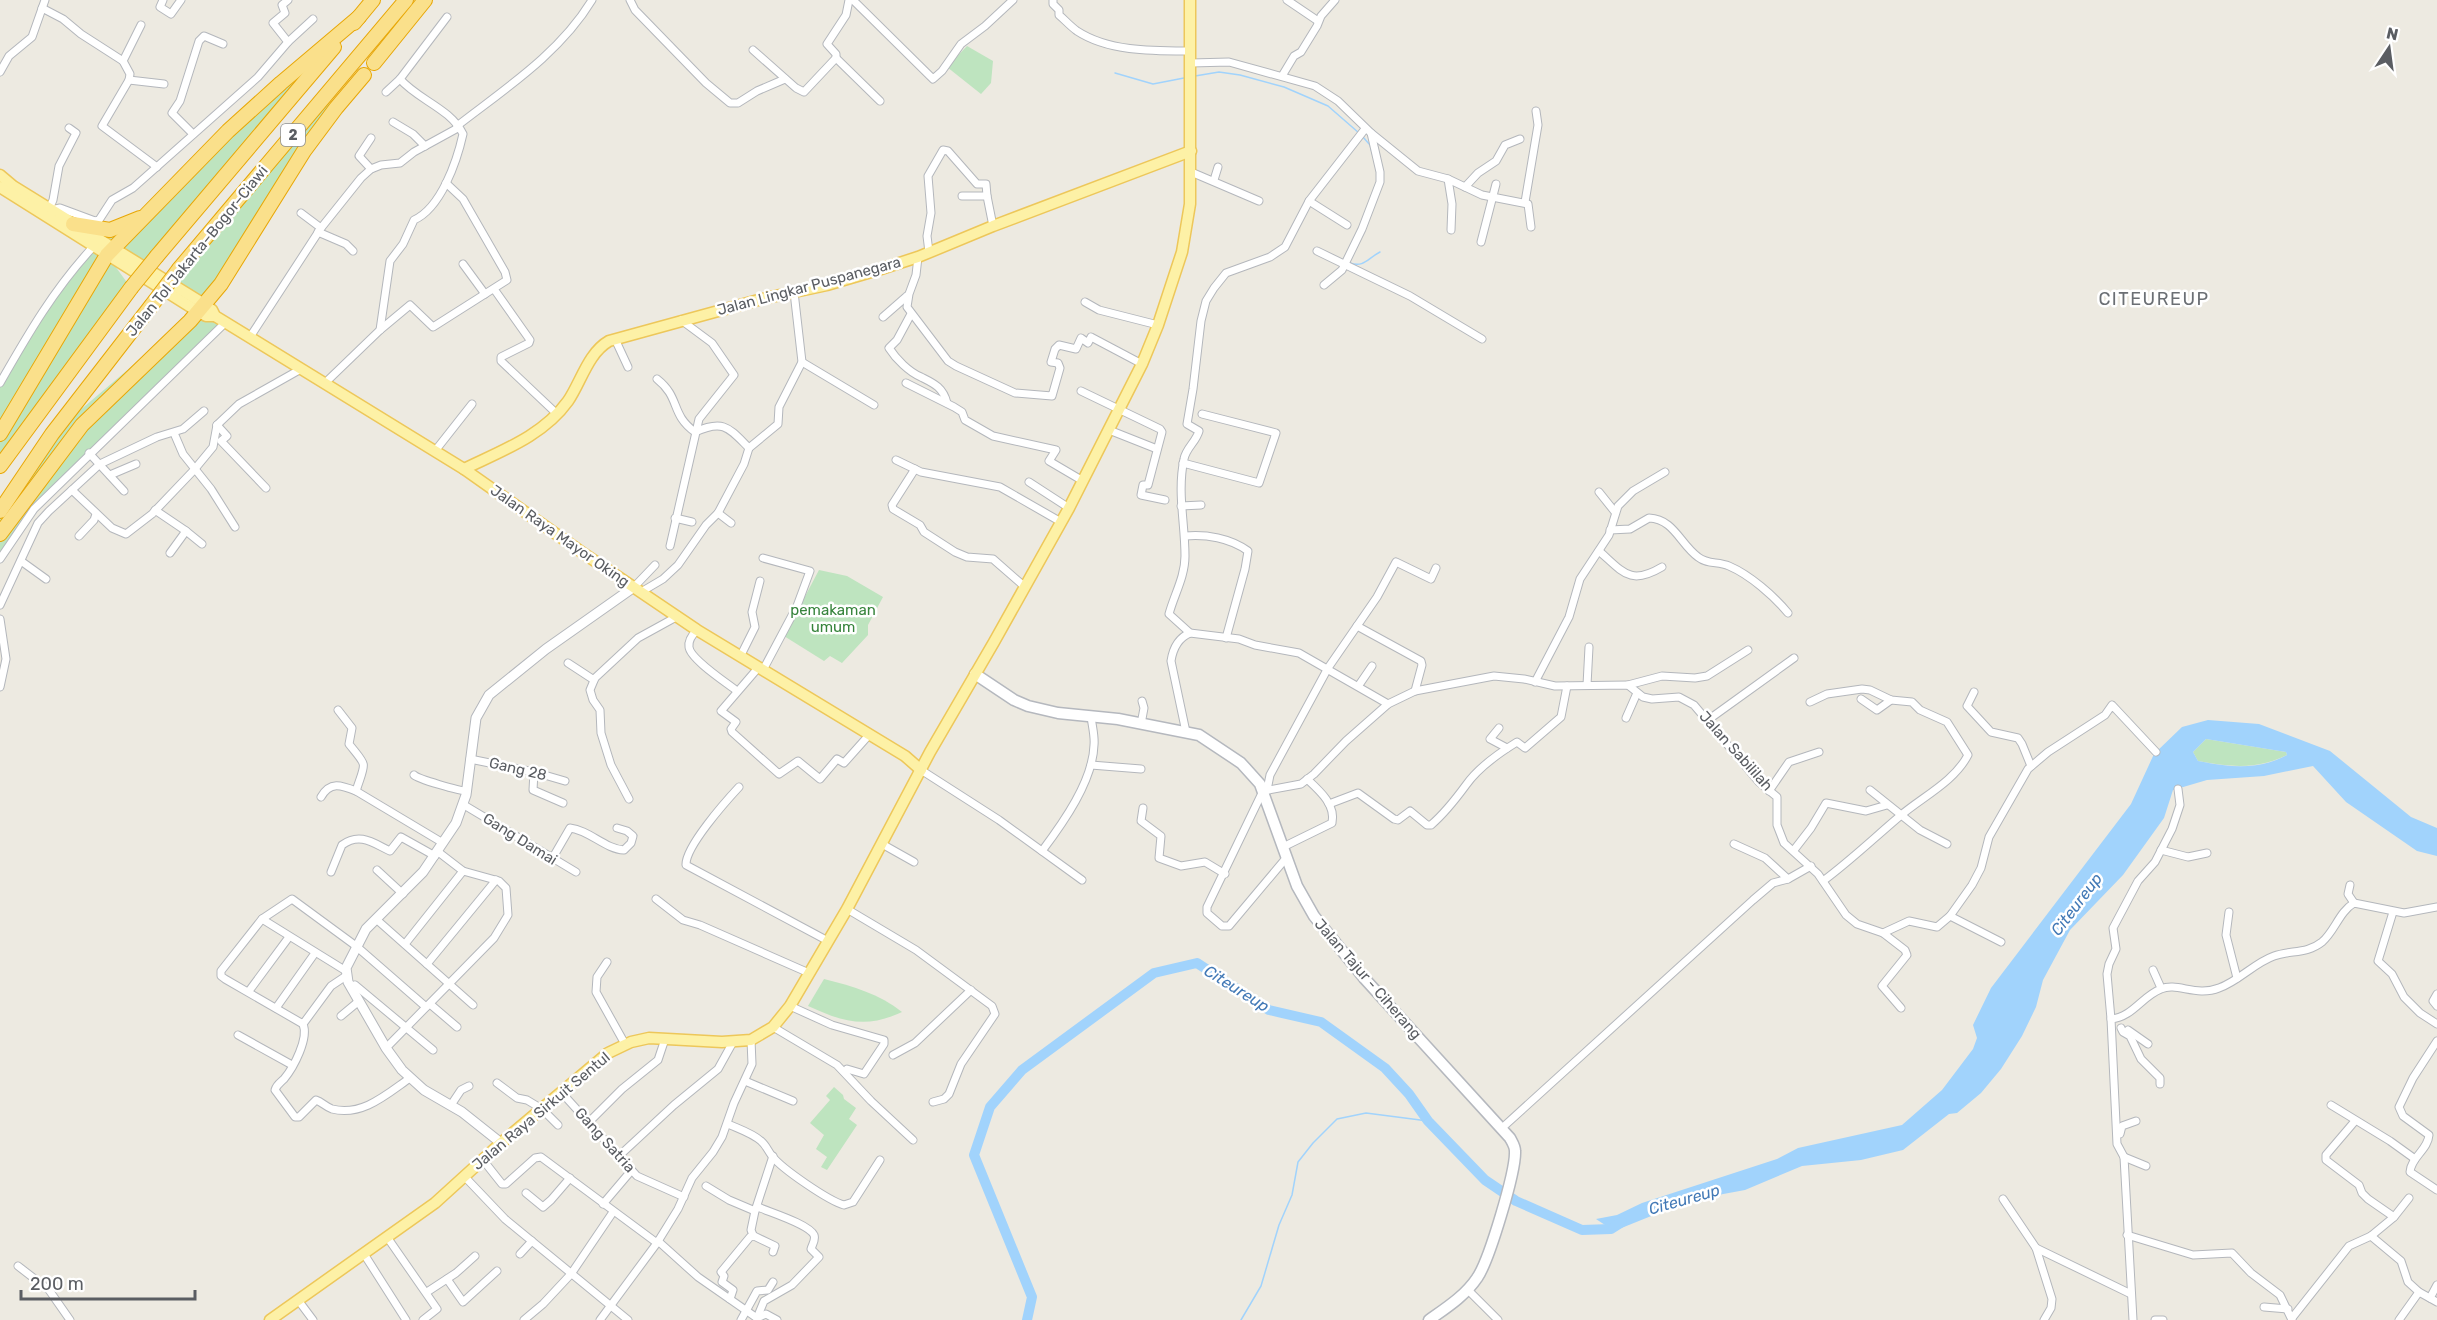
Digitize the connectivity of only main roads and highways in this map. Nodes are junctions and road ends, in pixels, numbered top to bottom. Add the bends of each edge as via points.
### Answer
1 (374, 0) edge
2 (406, 0) edge
3 (425, 0) edge
4 (1190, 0) edge
5 (359, 17) junction
6 (374, 63) dead end
7 (364, 75) dead end
8 (1191, 151) junction
9 (0, 175) edge
10 (0, 187) edge
11 (148, 214) junction
12 (73, 224) junction
13 (110, 252) junction
14 (204, 313) junction
15 (0, 435) edge
16 (0, 466) edge
17 (464, 469) junction
18 (0, 511) edge
19 (0, 534) edge
20 (975, 674) junction
21 (930, 752) junction
22 (905, 756) junction
23 (921, 770) junction
24 (270, 1320) edge
25 (1429, 1320) edge

1 - 5 highway, Jalan Tol Jakarta–Bogor–Ciawi / 2
2 - 18 highway, Jalan Tol Jakarta–Bogor–Ciawi / 2, bridge via 179,269 52,434
3 - 6 highway
4 - 8 main road, Jalan Raya Sirkuit Sentul
5 - 11 highway via 228,131
5 - 16 highway, Jalan Tol Jakarta–Bogor–Ciawi / 2, bridge via 130,288
7 - 14 highway via 304,151
8 - 17 main road, Jalan Lingkar Puspanegara via 918,257 853,278 615,339 597,349 557,414 530,437
8 - 20 main road, Jalan Raya Sirkuit Sentul via 1190,204 1182,252 1142,364 1026,587
9 - 12 main road, Jalan Raya Mayor Oking
10 - 13 main road, Jalan Raya Mayor Oking via 93,247
11 - 12 highway via 110,230
11 - 13 highway
12 - 13 main road, Jalan Raya Mayor Oking
13 - 14 main road, Jalan Raya Mayor Oking
13 - 15 highway
14 - 17 main road, Jalan Raya Mayor Oking via 226,322
14 - 19 highway via 82,425
17 - 22 main road, Jalan Raya Mayor Oking via 698,630
20 - 21 main road, Jalan Raya Sirkuit Sentul
20 - 25 main road, Jalan Tajur - Ciherang via 1028,706 1186,732 1209,741 1241,763 1265,790 1304,900 1331,940 1510,1138 1515,1151 1511,1172 1487,1258 1468,1290
21 - 22 main road
21 - 23 main road, Jalan Raya Sirkuit Sentul
22 - 23 main road, Jalan Raya Mayor Oking
23 - 24 main road, Jalan Raya Sirkuit Sentul via 847,909 790,1006 773,1027 751,1040 733,1042 649,1038 625,1044 600,1058 435,1203

